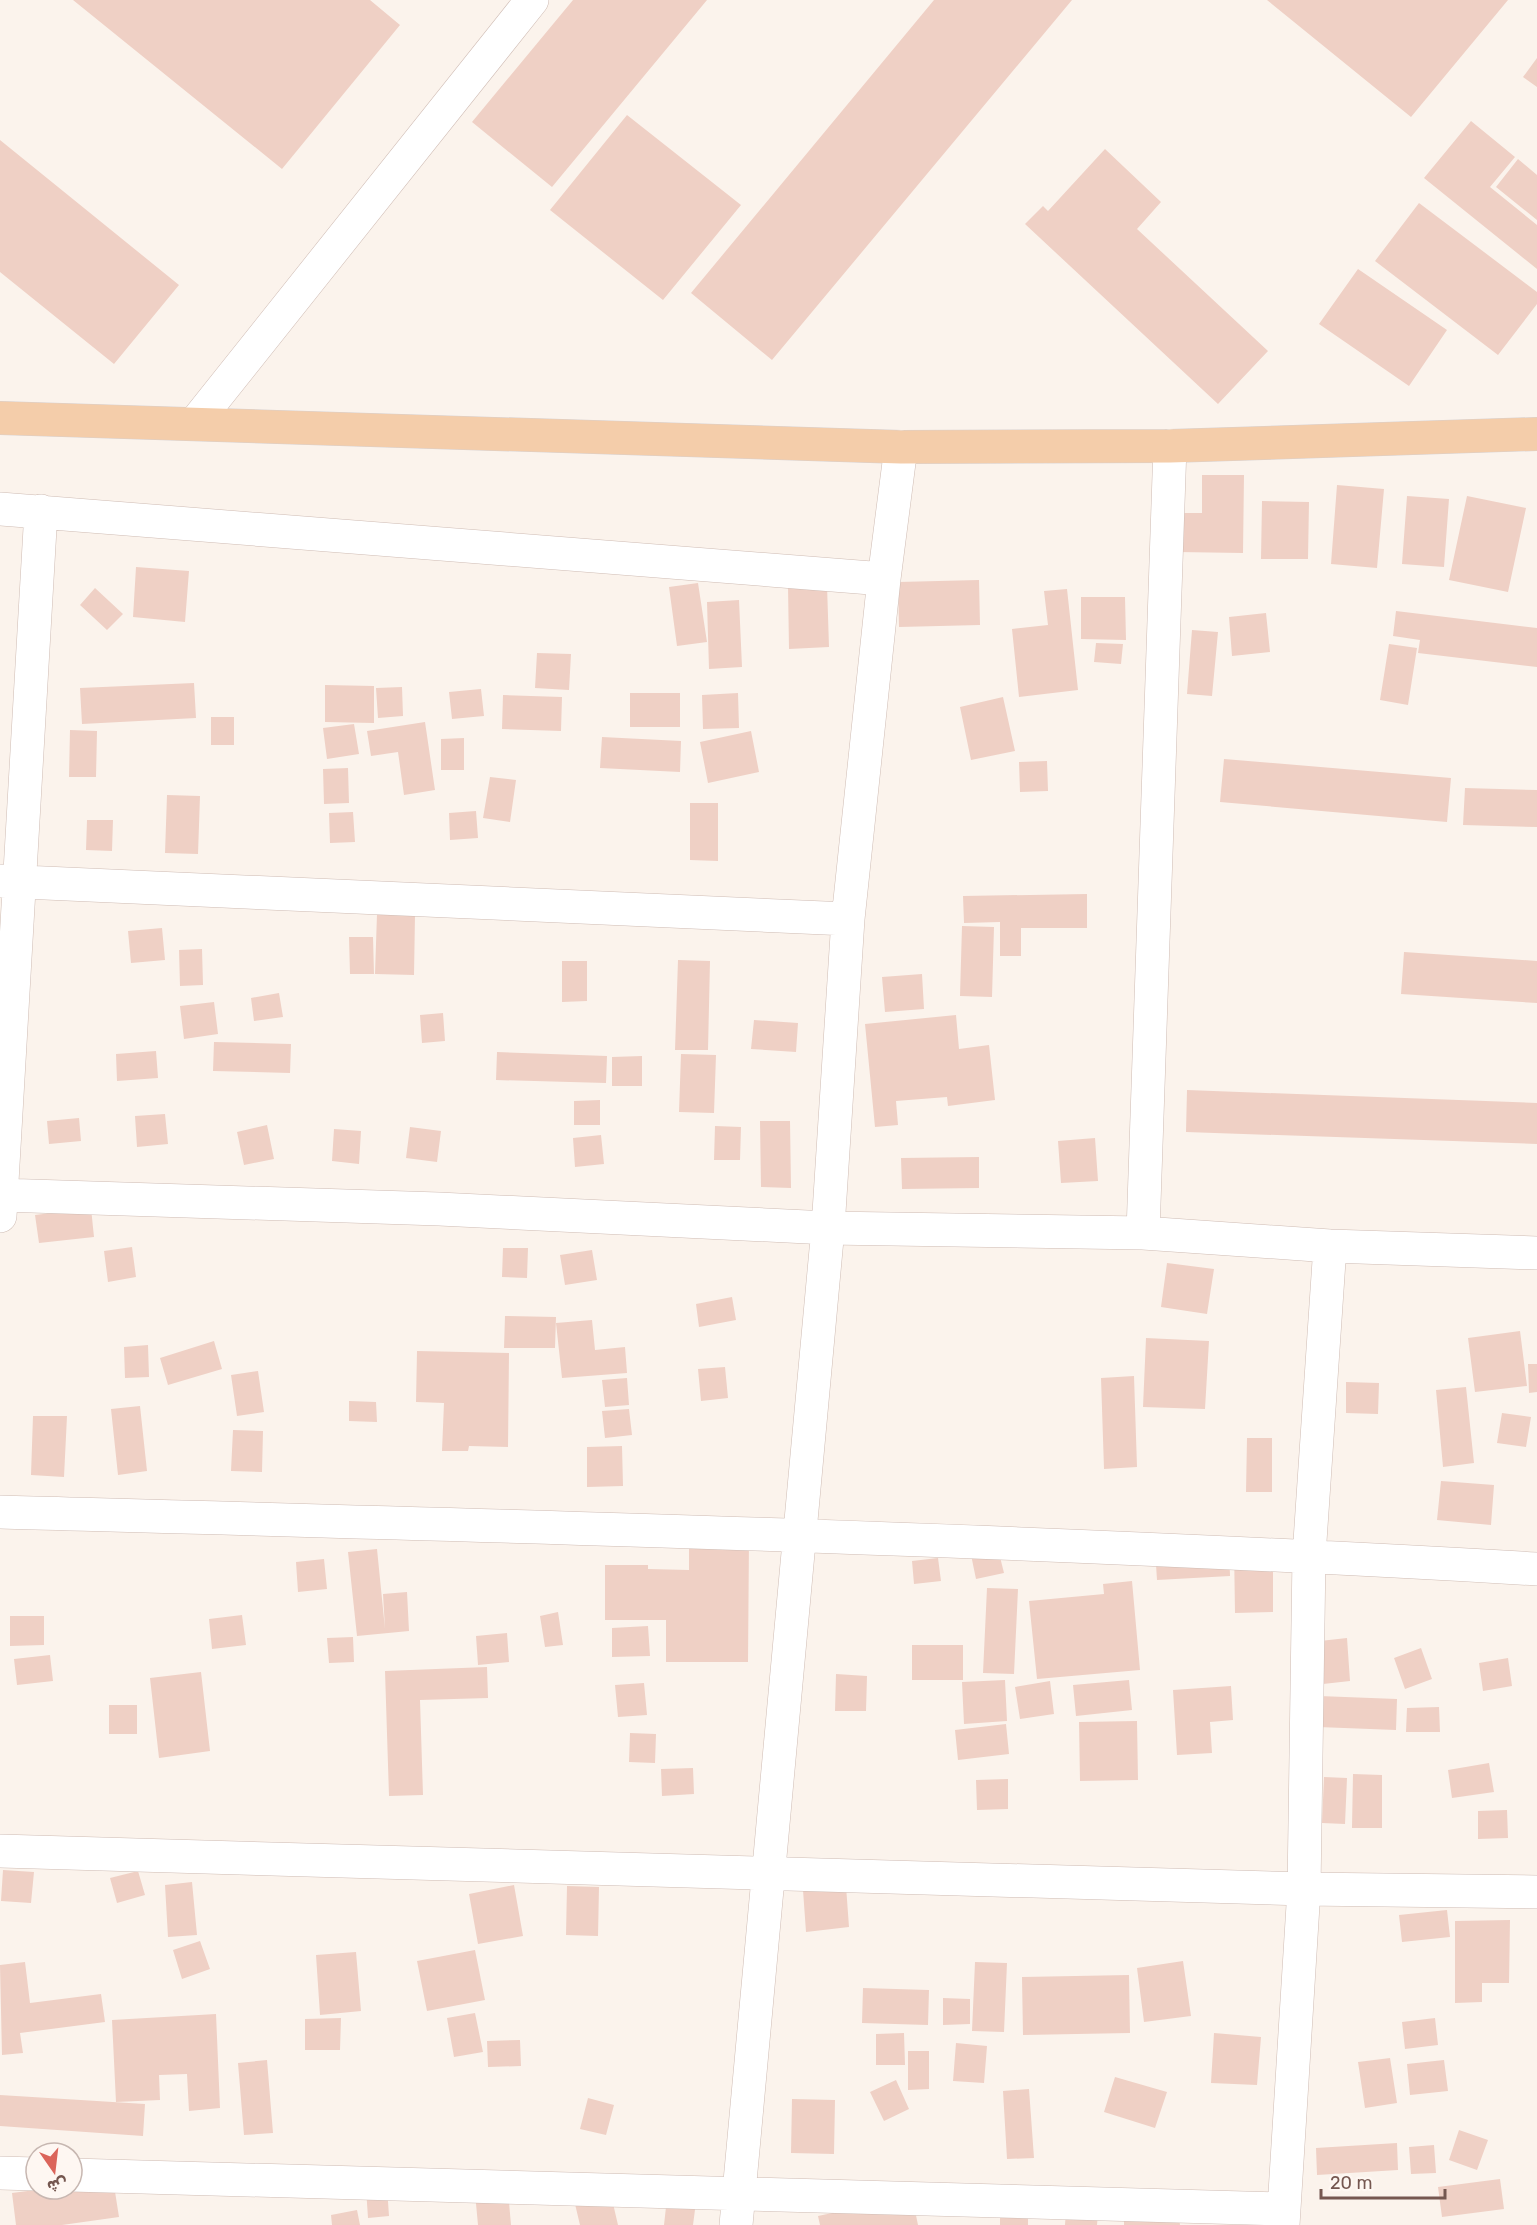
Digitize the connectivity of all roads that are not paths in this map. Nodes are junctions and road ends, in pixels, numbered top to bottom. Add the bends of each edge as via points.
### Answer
1 (532, 0) edge
2 (0, 418) edge
3 (195, 423) junction
4 (1537, 434) edge
5 (1170, 446) junction
6 (901, 447) junction
7 (0, 509) edge
8 (41, 511) junction
9 (884, 579) junction
10 (9, 881) edge
11 (848, 919) junction
12 (0, 1203) edge
13 (828, 1228) junction
14 (1143, 1233) junction
15 (1330, 1246) junction
16 (1537, 1253) edge
17 (0, 1512) edge
18 (798, 1534) junction
19 (1310, 1556) junction
20 (1537, 1569) edge
21 (0, 1851) edge
22 (769, 1873) junction
23 (1304, 1889) junction
24 (1537, 1892) edge
25 (0, 2173) edge
26 (24, 2174) edge
27 (84, 2175) edge
28 (739, 2192) junction
29 (1283, 2217) edge
30 (736, 2225) edge

1 - 3 street
2 - 3 main road
3 - 6 main road
4 - 5 main road
5 - 6 main road
5 - 14 street
6 - 9 street
7 - 8 street
8 - 9 street
8 - 10 street via 31,708
9 - 11 street
10 - 11 street
10 - 12 street
11 - 13 street
12 - 13 street via 439,1209
13 - 14 street
13 - 18 street
14 - 15 street
15 - 16 street
15 - 19 street
17 - 18 street
18 - 19 street
18 - 22 street
19 - 20 street
19 - 23 street
21 - 22 street
22 - 23 street
22 - 28 street
23 - 24 street
23 - 29 street
25 - 26 street
27 - 28 street
28 - 29 street
28 - 30 street

